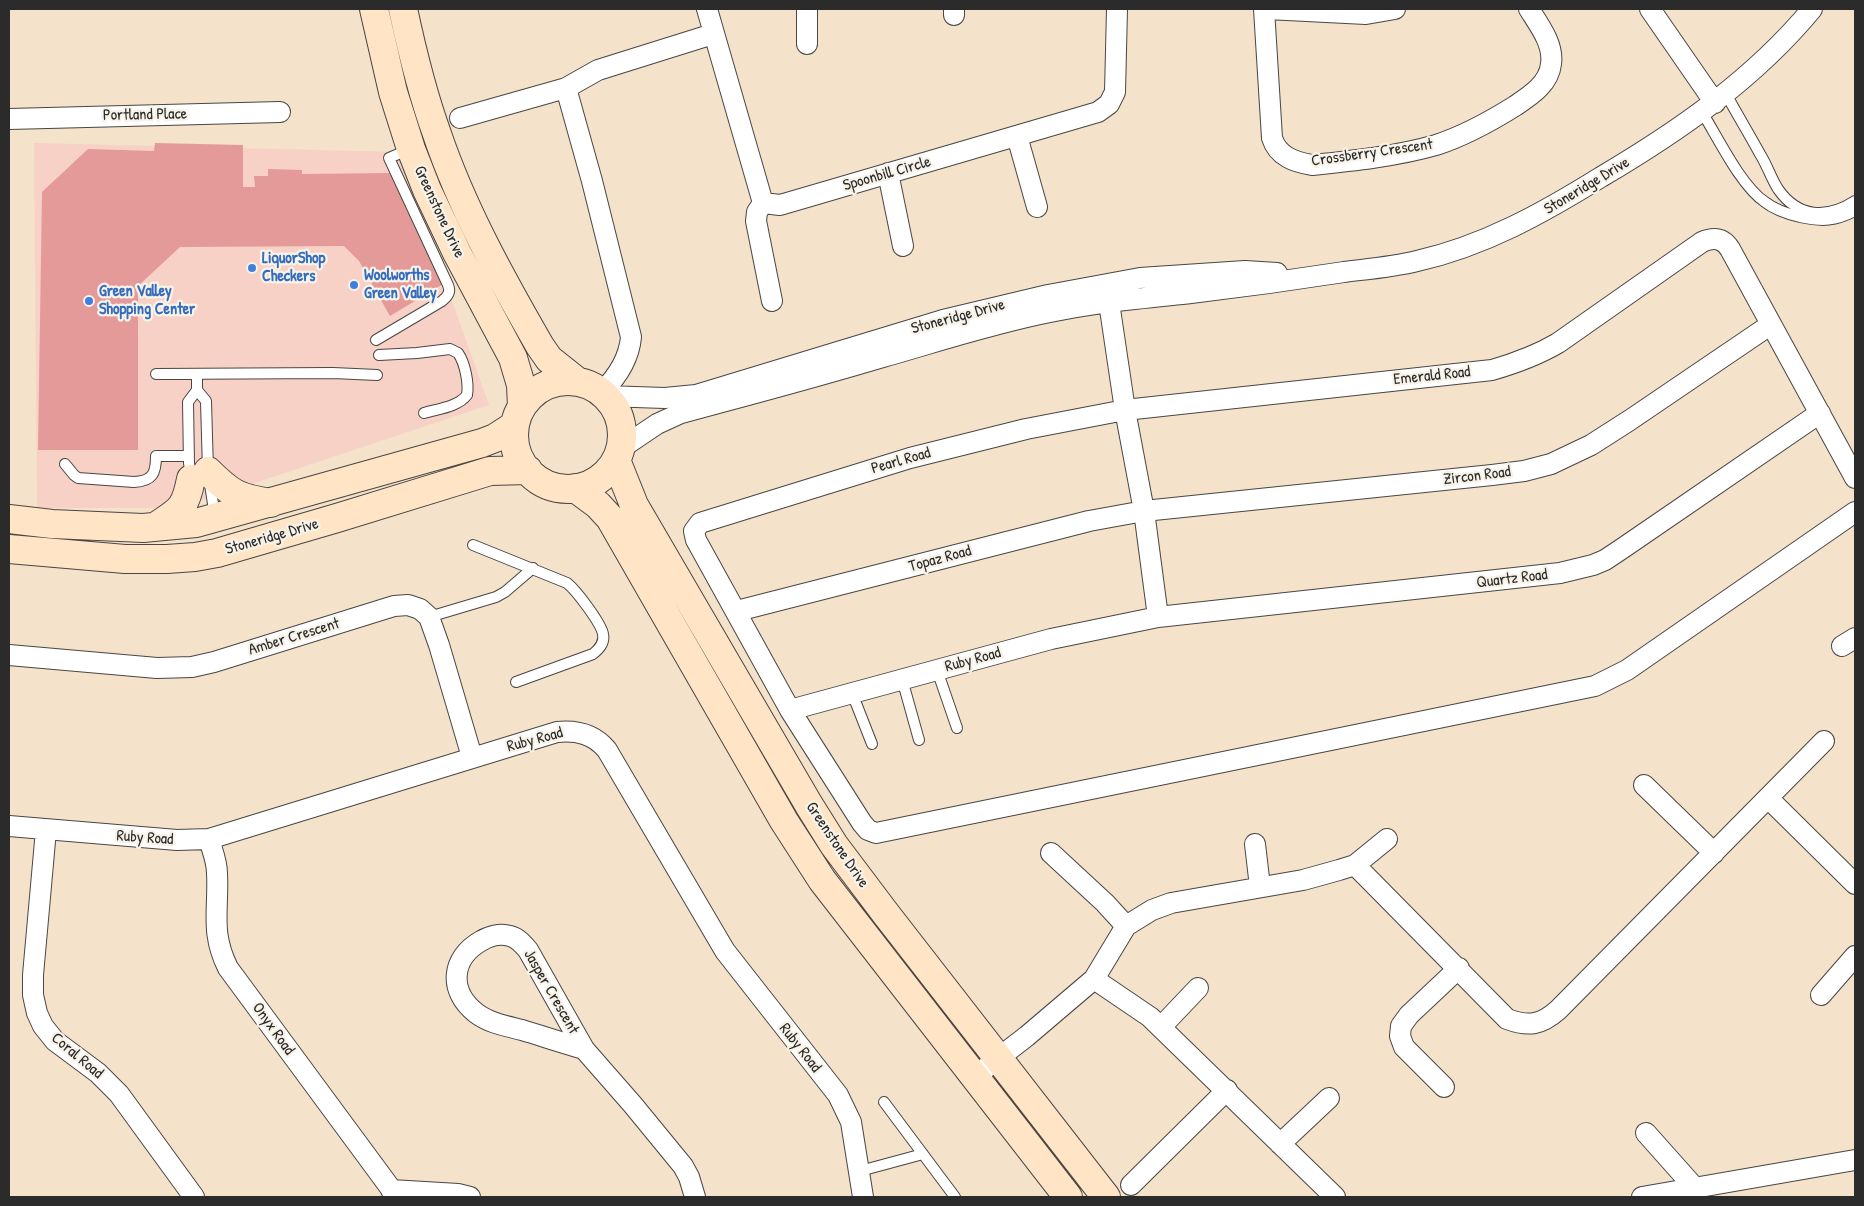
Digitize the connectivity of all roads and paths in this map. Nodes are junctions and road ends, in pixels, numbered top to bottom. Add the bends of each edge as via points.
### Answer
1 (374, 9) edge
2 (402, 9) edge
3 (707, 9) edge
4 (807, 9) edge
5 (1117, 9) edge
6 (1266, 9) edge
7 (1395, 9) edge
8 (1529, 9) edge
9 (1651, 9) edge
10 (1812, 9) edge
11 (713, 34) junction
12 (807, 44) dead end
13 (566, 88) junction
14 (1714, 103) junction
15 (280, 112) dead end
16 (460, 118) dead end
17 (9, 119) edge
18 (1017, 136) junction
19 (400, 153) junction
20 (888, 173) junction
21 (1855, 200) edge
22 (763, 203) junction
23 (1037, 206) dead end
24 (1855, 210) edge
25 (903, 246) dead end
26 (1108, 293) junction
27 (772, 301) dead end
28 (1770, 325) junction
29 (376, 340) dead end
30 (379, 355) dead end
31 (156, 374) dead end
32 (196, 374) junction
33 (377, 375) dead end
34 (197, 390) junction
35 (595, 390) junction
36 (1125, 410) junction
37 (424, 413) dead end
38 (1820, 413) junction
39 (519, 416) junction
40 (618, 454) junction
41 (65, 464) dead end
42 (528, 470) junction
43 (1855, 478) edge
44 (575, 488) junction
45 (198, 495) junction
46 (273, 503) junction
47 (1144, 511) junction
48 (1855, 512) edge
49 (337, 518) junction
50 (9, 519) edge
51 (155, 527) junction
52 (473, 545) dead end
53 (9, 549) edge
54 (532, 568) junction
55 (736, 611) junction
56 (429, 617) junction
57 (1158, 617) junction
58 (9, 655) edge
59 (937, 670) junction
60 (902, 679) junction
61 (516, 682) dead end
62 (852, 693) junction
63 (790, 710) junction
64 (957, 728) dead end
65 (919, 740) dead end
66 (1824, 741) dead end
67 (872, 744) dead end
68 (472, 757) junction
69 (1644, 785) dead end
70 (1768, 798) junction
71 (9, 826) edge
72 (46, 830) junction
73 (209, 839) junction
74 (1387, 839) dead end
75 (1255, 844) dead end
76 (1052, 853) dead end
77 (1714, 853) junction
78 (1356, 865) junction
79 (1855, 884) edge
80 (1260, 887) junction
81 (1126, 926) junction
82 (1855, 956) edge
83 (1459, 968) junction
84 (1094, 979) junction
85 (1198, 988) dead end
86 (1821, 995) dead end
87 (1161, 1027) junction
88 (584, 1049) junction
89 (998, 1059) junction
90 (974, 1076) junction
91 (1444, 1087) dead end
92 (1227, 1090) junction
93 (1329, 1098) dead end
94 (884, 1102) dead end
95 (1646, 1133) dead end
96 (1280, 1144) junction
97 (923, 1154) junction
98 (1855, 1160) edge
99 (860, 1171) junction
100 (1131, 1185) dead end
101 (1695, 1188) junction
102 (394, 1193) edge
103 (194, 1197) edge
104 (470, 1197) edge
105 (695, 1197) edge
106 (864, 1197) edge
107 (955, 1197) edge
108 (1068, 1197) edge
109 (1106, 1197) edge
110 (1335, 1197) edge
111 (1642, 1197) edge

1 - 19 main road, Greenstone Drive via 394,92
2 - 35 main road, Greenstone Drive via 436,134 486,247 540,346 554,363
3 - 11 street
4 - 12 street
5 - 18 street, Spoonbill Circle via 1116,85 1108,104 1098,112
6 - 7 street via 1366,14
6 - 8 street, Crossberry Crescent via 1274,145 1282,155 1312,165 1438,144 1481,126 1529,97 1547,76 1552,58 1545,35
9 - 14 street
10 - 14 street, Stoneridge Drive via 1778,46
11 - 13 street via 598,70
11 - 22 street
13 - 16 street
13 - 35 street via 630,337 630,351 616,378
14 - 21 lane via 1762,157 1787,200 1798,208 1822,214
14 - 24 lane via 1748,186 1766,203 1792,215 1824,221 1838,219
14 - 26 street, Stoneridge Drive via 1635,157 1545,211 1456,251 1414,262 1317,276 1245,271 1140,278
15 - 17 street, Portland Place
18 - 20 street, Spoonbill Circle
18 - 23 street
19 - 29 lane via 450,291 442,301
19 - 39 main road, Greenstone Drive via 427,190 513,358 521,385
20 - 22 street, Spoonbill Circle via 780,204
20 - 25 street
22 - 27 street via 756,221
26 - 35 street, Stoneridge Drive via 1001,306 943,320 696,395 665,398
26 - 36 street
26 - 40 street, Stoneridge Drive via 1050,312 681,413 657,424
28 - 36 street, Emerald Road via 1725,242 1715,239 1702,242 1558,343 1516,364 1492,370
28 - 38 street
28 - 47 street, Zircon Road via 1591,445 1551,464 1492,476
30 - 37 lane via 450,349 458,353 465,372 467,395 455,404
31 - 32 lane
32 - 33 lane
32 - 34 lane
34 - 45 lane via 188,402
34 - 45 lane via 206,401
35 - 39 main road via 560,381 534,394
35 - 40 main road via 615,408 621,423
36 - 47 street
36 - 55 street, Pearl Road via 1026,429 910,458 700,523 694,532 696,540
38 - 43 street
38 - 57 street, Quartz Road via 1605,560 1579,570
39 - 42 main road via 514,436 517,452
39 - 46 main road, Stoneridge Drive via 495,438 482,444
40 - 44 main road via 601,477
40 - 89 main road, Greenstone Drive via 634,505 834,845
41 - 45 lane via 78,478 142,482 152,476 156,456
42 - 44 main road via 549,485
42 - 49 main road, Stoneridge Drive via 490,471
44 - 90 main road, Greenstone Drive via 610,518 784,821 822,880
45 - 46 main road, Stoneridge Drive
45 - 46 main road via 226,489
45 - 49 main road via 198,531 202,534 211,535 300,516
45 - 51 main road, Stoneridge Drive
45 - 51 main road via 187,500 181,509
47 - 55 street, Topaz Road via 1080,523
47 - 57 street
48 - 63 street via 1627,670 1595,686 897,830 876,833 868,830
49 - 53 main road, Stoneridge Drive via 217,552 167,560 86,557
50 - 51 main road, Stoneridge Drive via 52,524
52 - 54 lane
54 - 56 lane via 496,597
54 - 61 lane via 556,577 574,589 604,634 603,642 593,654
55 - 63 street
56 - 58 street, Amber Crescent via 408,605 394,606 214,662 176,668
56 - 68 street
57 - 59 street, Ruby Road via 1052,639
59 - 60 street, Ruby Road
59 - 64 lane
60 - 62 street, Ruby Road
60 - 65 lane
62 - 63 street, Ruby Road
62 - 67 lane
66 - 70 street
68 - 73 street, Ruby Road
68 - 99 street, Ruby Road via 557,732 586,735 600,743 724,951 838,1095 851,1122
69 - 77 street
70 - 77 street
70 - 79 street
71 - 72 street, Ruby Road
72 - 73 street, Ruby Road via 177,840
72 - 103 street, Coral Road via 33,975 37,1013 54,1041 98,1073 119,1094
73 - 102 street, Onyx Road via 217,872 217,937 228,968
74 - 78 street
75 - 80 street
76 - 81 street
77 - 83 street via 1548,1019 1534,1024 1520,1024 1507,1019
78 - 80 street via 1303,880
78 - 83 street
80 - 81 street via 1171,902
81 - 84 street
82 - 86 street
83 - 91 street via 1401,1026 1404,1047
84 - 87 street
84 - 89 street
85 - 87 street
87 - 92 street
88 - 88 street, Jasper Crescent via 497,1023 476,1012 460,994 456,980 457,966 464,954 487,938 505,935 520,940
88 - 105 street, Jasper Crescent via 683,1166
89 - 90 street
89 - 109 main road, Greenstone Drive
90 - 108 main road, Greenstone Drive
92 - 96 street
92 - 100 street
93 - 96 street
94 - 97 lane
95 - 101 street
96 - 110 street
97 - 99 lane
97 - 107 lane
98 - 101 street
99 - 106 street, Ruby Road
101 - 111 street
102 - 104 street

